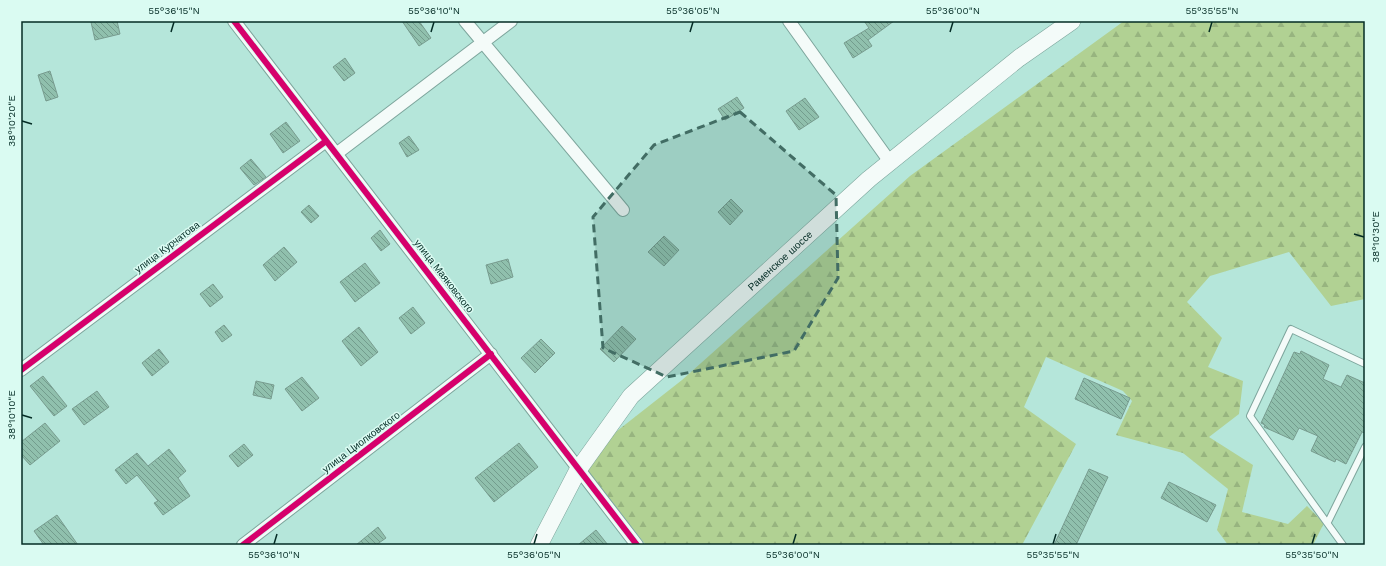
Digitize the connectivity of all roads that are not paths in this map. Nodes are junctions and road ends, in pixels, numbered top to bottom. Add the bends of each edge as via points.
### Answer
1 (234, 21) edge
2 (465, 21) edge
3 (510, 21) edge
4 (789, 21) edge
5 (1072, 21) edge
6 (481, 42) junction
7 (326, 140) junction
8 (336, 154) junction
9 (890, 162) junction
10 (623, 210) dead end
11 (491, 354) junction
12 (1365, 364) edge
13 (21, 370) edge
14 (1365, 447) edge
15 (578, 470) junction
16 (1328, 522) junction
17 (242, 545) edge
18 (539, 545) edge
19 (637, 545) edge
20 (1343, 545) edge

1 - 7 street, улица Маяковского
2 - 6 street
3 - 6 street
4 - 9 street
5 - 9 main road, Раменское шоссе via 1018,58
6 - 8 street
6 - 10 street
7 - 8 street, улица Маяковского
7 - 13 street, улица Курчатова
8 - 11 street, улица Маяковского
9 - 15 main road, Раменское шоссе via 631,396
11 - 15 street, улица Маяковского
11 - 17 street, улица Циолковского
12 - 16 lane via 1291,328 1250,416
14 - 16 lane
15 - 18 main road, Раменское шоссе
15 - 19 street, улица Маяковского
16 - 20 lane

